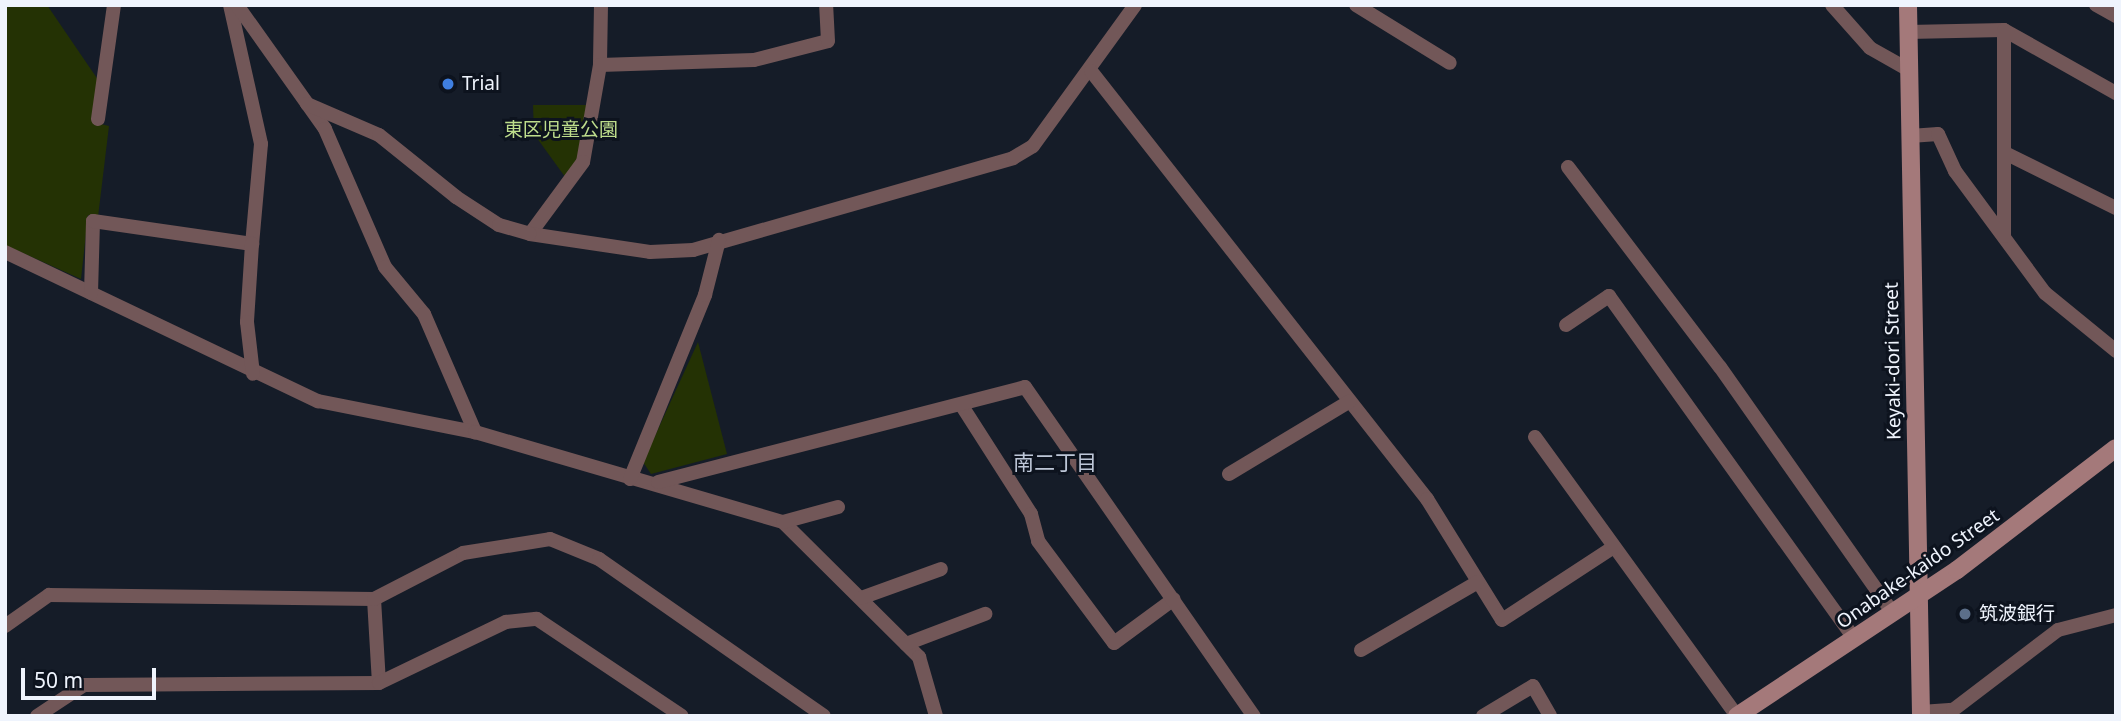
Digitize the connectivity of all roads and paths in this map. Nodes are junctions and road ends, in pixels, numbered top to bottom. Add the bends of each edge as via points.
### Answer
1 (114, 5) edge
2 (230, 5) edge
3 (237, 5) edge
4 (601, 5) edge
5 (826, 5) edge
6 (1135, 5) edge
7 (1356, 5) edge
8 (1832, 5) edge
9 (1908, 5) edge
10 (2096, 5) edge
11 (2116, 16) edge
12 (2004, 30) junction
13 (1908, 32) junction
14 (1450, 63) dead end
15 (600, 65) junction
16 (1909, 70) junction
17 (1091, 71) junction
18 (2116, 93) edge
19 (307, 104) junction
20 (98, 119) dead end
21 (1910, 136) junction
22 (2007, 154) junction
23 (1568, 167) dead end
24 (2116, 208) edge
25 (530, 234) junction
26 (2004, 236) junction
27 (719, 240) junction
28 (252, 244) junction
29 (5, 252) edge
30 (91, 293) junction
31 (1566, 325) dead end
32 (2116, 351) edge
33 (253, 374) junction
34 (1350, 401) junction
35 (962, 406) junction
36 (475, 432) junction
37 (1535, 437) dead end
38 (2116, 448) edge
39 (1229, 474) dead end
40 (630, 479) junction
41 (657, 482) junction
42 (838, 507) dead end
43 (783, 522) junction
44 (1612, 548) junction
45 (941, 569) dead end
46 (1478, 582) junction
47 (1919, 595) junction
48 (861, 598) junction
49 (374, 599) junction
50 (1174, 599) junction
51 (1893, 613) junction
52 (985, 614) dead end
53 (2116, 615) edge
54 (5, 626) edge
55 (1855, 639) junction
56 (906, 645) junction
57 (1361, 650) dead end
58 (379, 683) junction
59 (1956, 713) edge
60 (1921, 714) edge
61 (37, 716) edge
62 (682, 716) edge
63 (824, 716) edge
64 (936, 716) edge
65 (1254, 716) edge
66 (1483, 716) edge
67 (1549, 716) edge
68 (1737, 716) edge

1 - 20 street
2 - 28 street via 260,135
3 - 19 street
4 - 15 street
5 - 15 street via 828,41 754,61
6 - 17 street
7 - 14 street
8 - 16 street via 1870,48
9 - 13 main road, Keyaki-dori Street
10 - 11 street
12 - 13 street
12 - 18 street
12 - 22 street
13 - 16 main road, Keyaki-dori Street
15 - 25 street via 583,162
16 - 21 main road, Keyaki-dori Street
17 - 27 street via 1033,146 1013,158
17 - 34 street
19 - 25 street via 379,135 456,197 499,225
19 - 36 street via 345,167 385,267 424,314
21 - 26 street via 1938,134 1955,171
21 - 47 main road, Keyaki-dori Street
22 - 24 street
22 - 26 street
23 - 51 street via 1720,366
25 - 27 street via 650,251 693,250
26 - 32 street via 2045,293
27 - 40 street via 705,295
28 - 30 street via 93,221
28 - 33 street via 247,322
29 - 30 street
30 - 33 street
31 - 55 street via 1609,296
33 - 36 street via 318,401
34 - 39 street
34 - 46 street via 1427,499
35 - 41 street
35 - 50 street via 1025,387
35 - 50 street via 1031,514 1038,541 1114,643
36 - 40 street
37 - 44 street
38 - 47 main road, Onabake-kaido Street
40 - 41 street
41 - 43 street
42 - 43 street
43 - 48 street
44 - 46 street via 1502,620
44 - 68 street
45 - 48 street
46 - 57 street
47 - 51 main road, Onabake-kaido Street
47 - 60 main road, Keyaki-dori Street
48 - 56 street
49 - 54 street via 49,595
49 - 58 street
49 - 63 street via 463,553 550,539 599,559
50 - 65 street
51 - 55 main road, Onabake-kaido Street
52 - 56 street
53 - 59 street via 2057,630
55 - 68 main road, Onabake-kaido Street
56 - 64 street via 919,657
58 - 61 street via 84,685
58 - 62 street via 506,622 537,619
59 - 60 street
66 - 67 street via 1533,685

